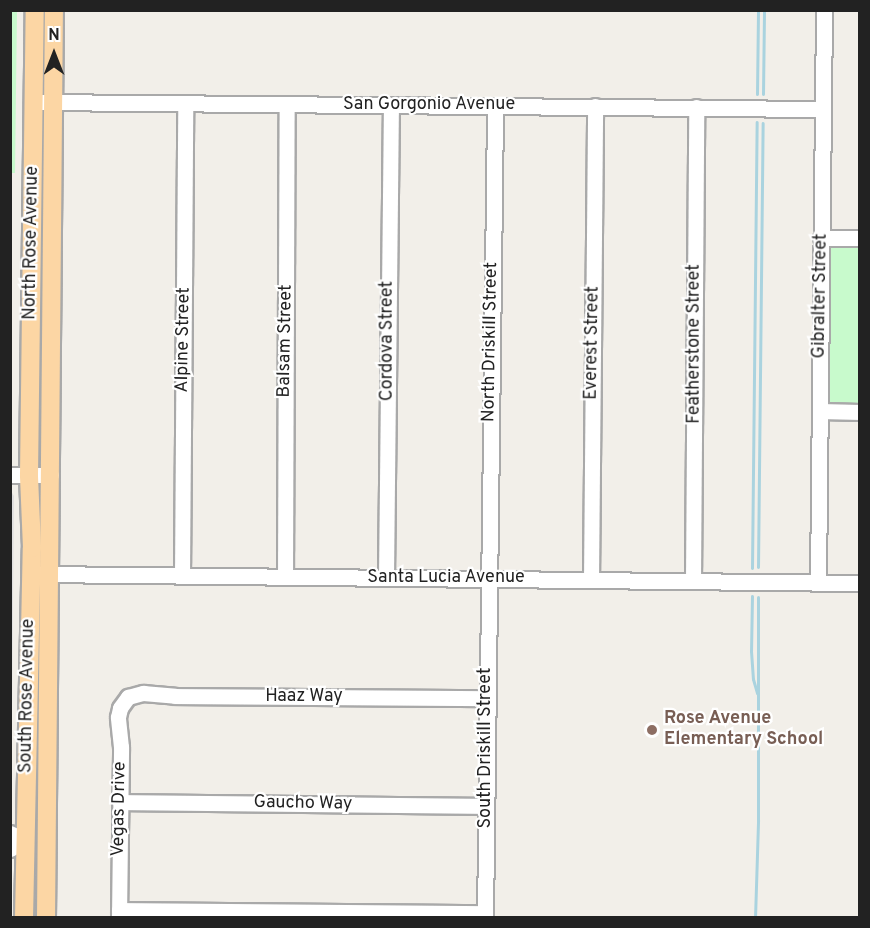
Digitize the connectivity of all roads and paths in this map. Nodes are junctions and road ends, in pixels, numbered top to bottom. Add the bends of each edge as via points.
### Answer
1 (35, 10) edge
2 (54, 10) edge
3 (824, 10) edge
4 (34, 102) junction
5 (54, 102) junction
6 (185, 103) junction
7 (287, 104) junction
8 (391, 105) junction
9 (495, 106) junction
10 (595, 106) junction
11 (696, 107) junction
12 (823, 109) junction
13 (821, 238) junction
14 (860, 238) edge
15 (819, 411) junction
16 (860, 412) edge
17 (10, 476) edge
18 (29, 476) junction
19 (51, 476) junction
20 (40, 575) junction
21 (182, 576) junction
22 (285, 577) junction
23 (386, 578) junction
24 (488, 579) junction
25 (591, 580) junction
26 (693, 581) junction
27 (818, 582) junction
28 (860, 583) edge
29 (30, 612) junction
30 (487, 698) junction
31 (124, 702) joint
32 (46, 704) junction
33 (120, 802) junction
34 (486, 806) junction
35 (15, 840) edge
36 (46, 840) junction
37 (119, 914) edge
38 (485, 915) edge
39 (24, 918) edge
40 (46, 918) edge

1 - 4 main road, North Rose Avenue
2 - 5 main road, North Rose Avenue
3 - 12 street, Gibralter Street
4 - 5 street, San Gorgonio Avenue
4 - 18 main road, North Rose Avenue
5 - 6 street, San Gorgonio Avenue
5 - 19 main road, North Rose Avenue
6 - 7 street, San Gorgonio Avenue
6 - 21 street, Alpine Street
7 - 8 street, San Gorgonio Avenue
7 - 22 street, Balsam Street
8 - 9 street, San Gorgonio Avenue
8 - 23 street, Cordova Street
9 - 10 street, San Gorgonio Avenue
9 - 24 street, North Driskill Street
10 - 11 street, San Gorgonio Avenue
10 - 25 street, Everest Street
11 - 12 street, San Gorgonio Avenue
11 - 26 street, Featherstone Street
12 - 13 street, Gibralter Street
13 - 14 street
13 - 15 street, Gibralter Street
15 - 16 street
15 - 27 street, Gibralter Street
17 - 18 street
18 - 19 street
18 - 20 main road, South Rose Avenue
19 - 20 main road, South Rose Avenue
20 - 21 street, Santa Lucia Avenue
20 - 29 main road, South Rose Avenue
20 - 32 main road, South Rose Avenue
21 - 22 street, Santa Lucia Avenue
22 - 23 street, Santa Lucia Avenue
23 - 24 street, Santa Lucia Avenue
24 - 25 street, Santa Lucia Avenue
24 - 30 street, South Driskill Street
25 - 26 street, Santa Lucia Avenue
26 - 27 street, Santa Lucia Avenue
27 - 28 street, Santa Lucia Avenue
29 - 32 main road via 40,621 38,694
29 - 35 main road, South Rose Avenue
30 - 31 street, Haaz Way via 143,693
30 - 34 street, South Driskill Street
31 - 33 street, Vegas Drive via 118,717
32 - 36 main road, South Rose Avenue
33 - 34 street, Gaucho Way
33 - 37 street, Vegas Drive
34 - 38 street, South Driskill Street
35 - 36 street
35 - 39 main road, South Rose Avenue
36 - 40 main road, South Rose Avenue
37 - 38 street

